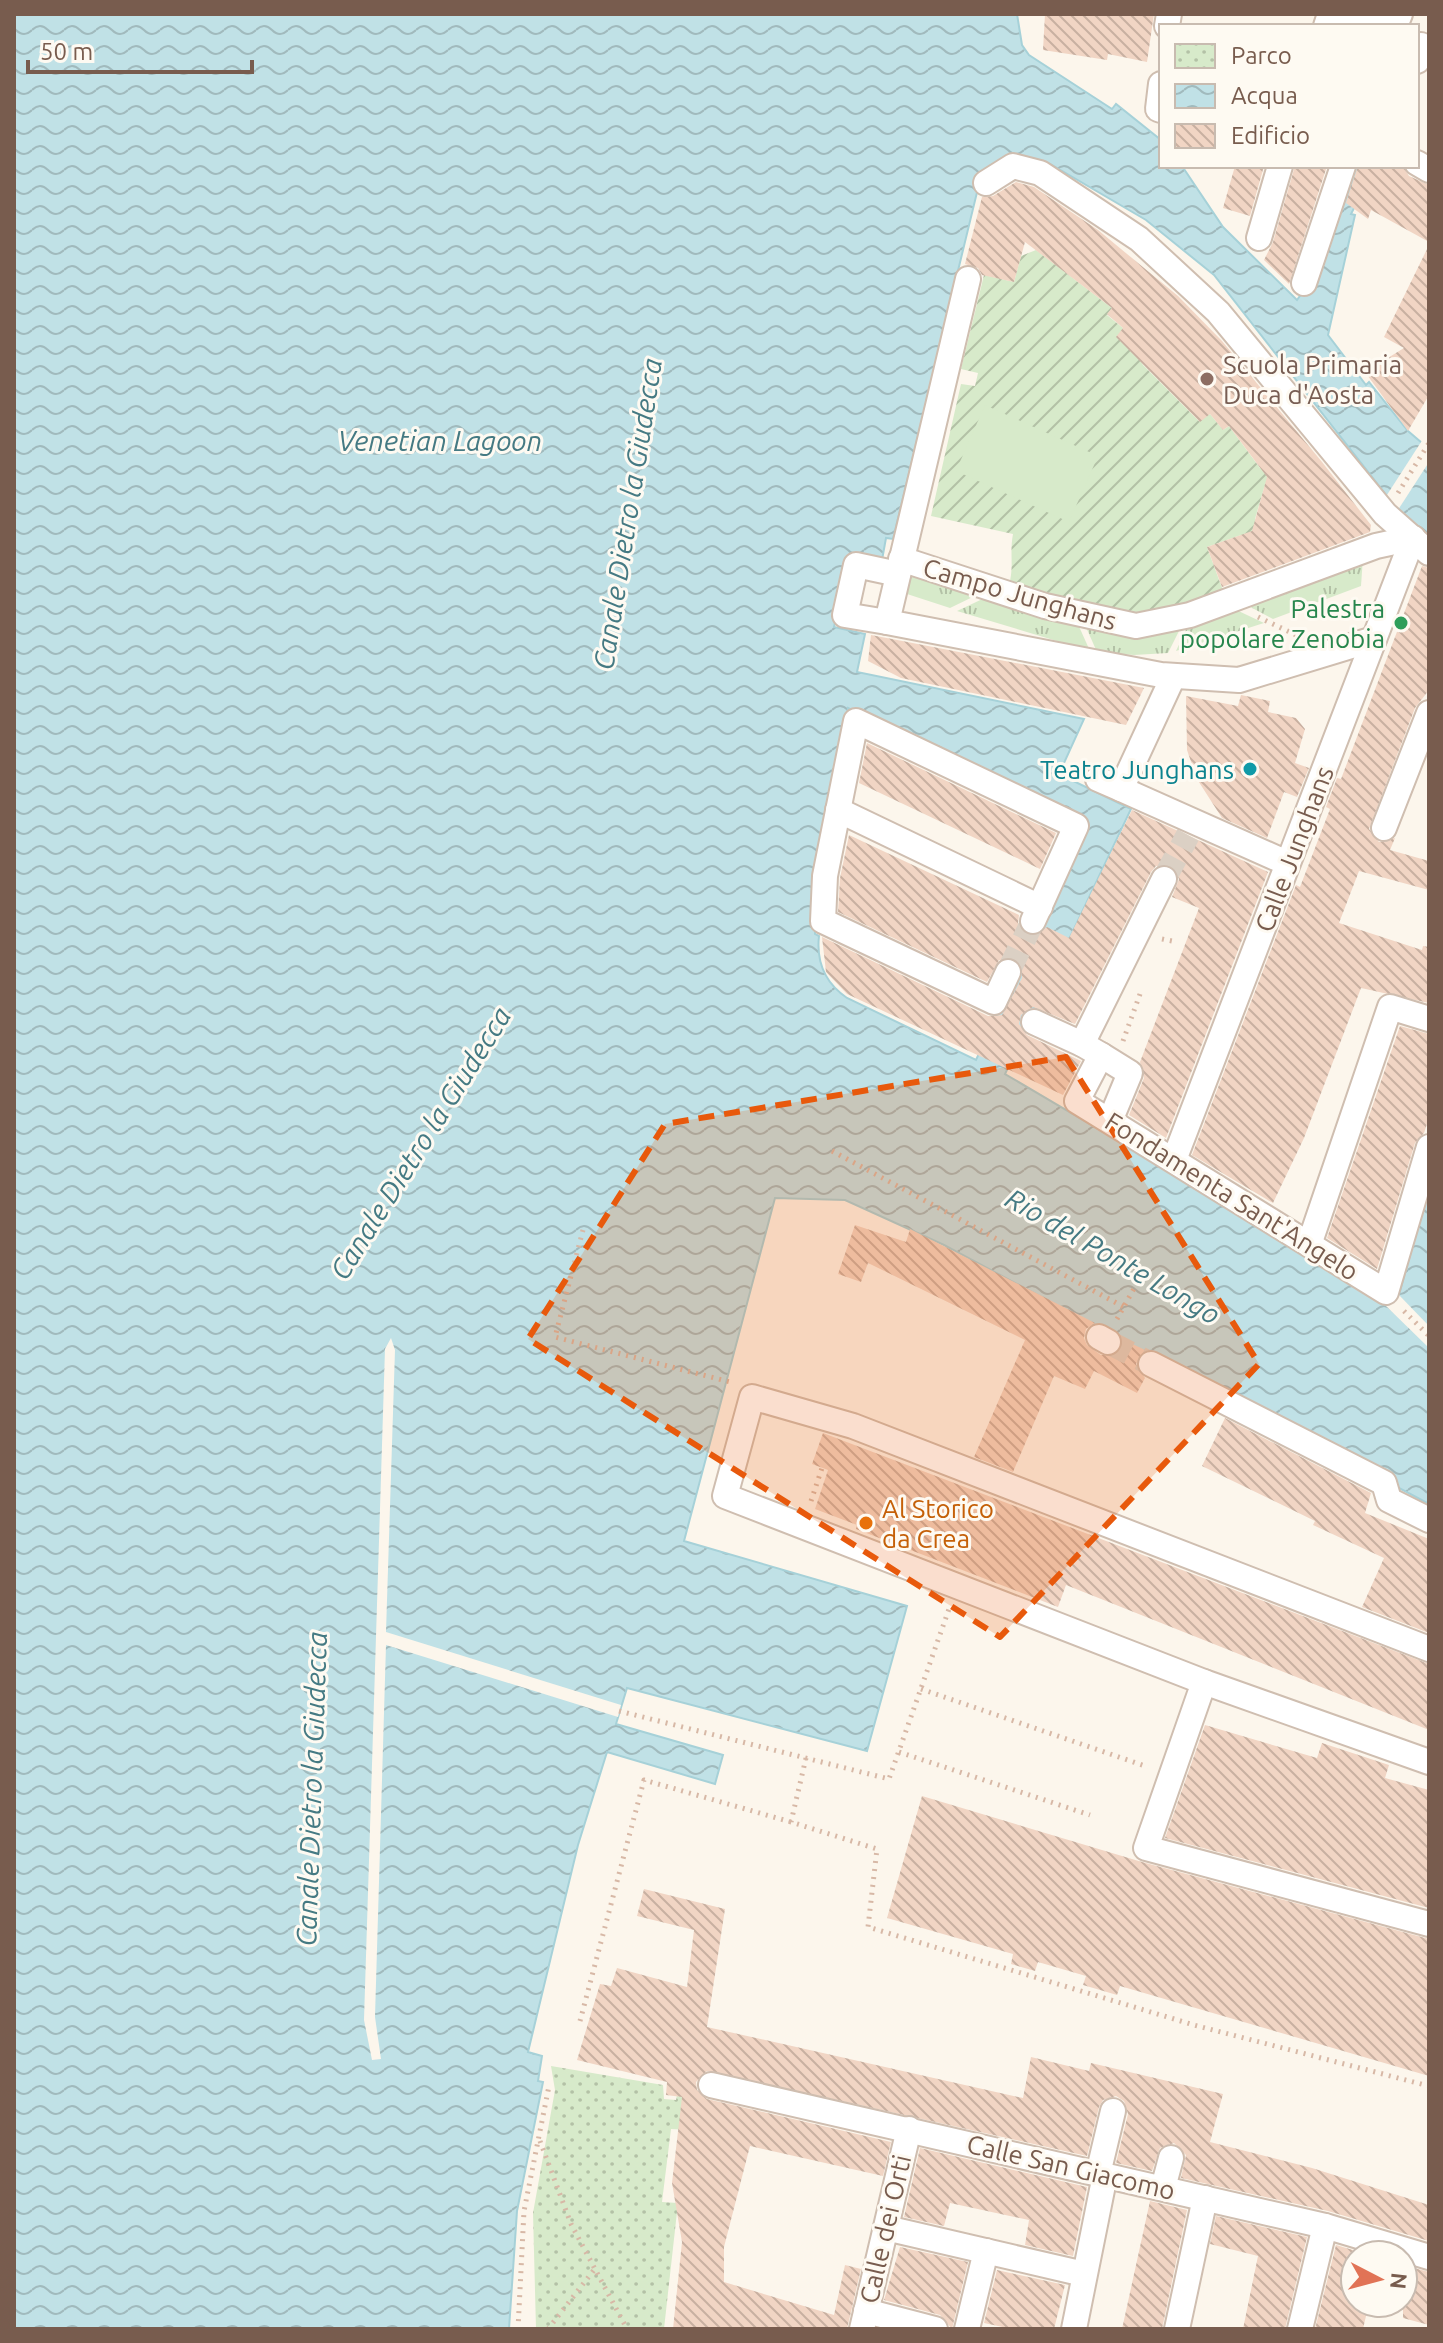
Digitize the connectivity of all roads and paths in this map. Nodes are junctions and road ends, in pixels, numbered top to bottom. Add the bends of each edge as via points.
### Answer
1 (1345, 14) edge
2 (1377, 24) edge
3 (1279, 168) edge
4 (1342, 168) edge
5 (986, 183) dead end
6 (1259, 238) dead end
7 (968, 279) dead end
8 (1304, 283) dead end
9 (1429, 443) edge
10 (1385, 514) junction
11 (1421, 546) edge
12 (900, 567) junction
13 (1224, 602) junction
14 (887, 622) junction
15 (1374, 639) junction
16 (1333, 652) junction
17 (1173, 677) junction
18 (1429, 713) edge
19 (838, 810) junction
20 (1384, 828) dead end
21 (1287, 863) junction
22 (1161, 893) tunnel mouth
23 (1177, 942) dead end
24 (1154, 953) dead end
25 (1008, 972) tunnel mouth
26 (1144, 982) dead end
27 (1429, 1019) edge
28 (1034, 1022) dead end
29 (1101, 1050) junction
30 (1110, 1121) junction
31 (1429, 1147) edge
32 (832, 1151) dead end
33 (1174, 1160) junction
34 (583, 1230) dead end
35 (1310, 1242) junction
36 (1136, 1285) dead end
37 (1386, 1292) junction
38 (1124, 1307) junction
39 (1429, 1336) edge
40 (1104, 1340) dead end
41 (1151, 1364) tunnel mouth
42 (735, 1383) dead end
43 (1429, 1520) edge
44 (957, 1586) junction
45 (1429, 1649) edge
46 (1204, 1682) junction
47 (921, 1689) junction
48 (619, 1711) dead end
49 (899, 1752) junction
50 (806, 1758) junction
51 (1429, 1761) edge
52 (1172, 1775) junction
53 (1090, 1815) dead end
54 (791, 1822) junction
55 (1429, 1924) edge
56 (580, 2021) dead end
57 (711, 2085) dead end
58 (549, 2086) dead end
59 (1429, 2086) edge
60 (1113, 2111) dead end
61 (909, 2129) junction
62 (540, 2140) junction
63 (1171, 2158) dead end
64 (1102, 2174) junction
65 (1163, 2188) junction
66 (1205, 2198) junction
67 (1325, 2226) junction
68 (886, 2228) junction
69 (986, 2251) junction
70 (1429, 2257) edge
71 (595, 2269) junction
72 (1084, 2274) junction
73 (864, 2320) edge
74 (518, 2329) edge
75 (548, 2329) edge
76 (627, 2329) edge
77 (935, 2329) edge
78 (967, 2329) edge
79 (1074, 2329) edge
80 (1177, 2329) edge
81 (1300, 2329) edge

1 - 2 street
3 - 6 street
4 - 8 street
5 - 10 street via 1013,166 1040,173 1139,239 1218,312
7 - 12 street, Campo Junghans
9 - 10 path
10 - 11 street
11 - 13 street, Campo Junghans via 1376,546
11 - 15 street, Calle Junghans
12 - 13 street, Campo Junghans via 1136,626
12 - 14 street, Campo Junghans
12 - 14 street via 856,565 847,602 845,615
13 - 16 path
14 - 17 street, Campo Junghans
15 - 16 street, Campo Junghans
15 - 21 street, Calle Junghans
16 - 17 street, Campo Junghans via 1239,680
17 - 21 street via 1110,784 1192,829
18 - 20 street
19 - 19 street via 1037,914 1076,826 856,721
19 - 25 street via 825,876 823,921 994,1002
21 - 33 street, Calle Junghans
22 - 29 street
23 - 24 path via 1160,938
26 - 29 path
27 - 35 street via 1390,1007
28 - 29 street
29 - 30 street via 1130,1073
29 - 30 street, Fondamenta Sant'Angelo via 1077,1101
30 - 33 street, Fondamenta Sant'Angelo
31 - 37 street
32 - 38 path
33 - 35 street, Fondamenta Sant'Angelo
34 - 42 path via 555,1337
35 - 37 street, Fondamenta Sant'Angelo
36 - 38 path
37 - 39 path
38 - 40 path
41 - 43 street via 1384,1483 1389,1500
44 - 45 street via 725,1496 752,1397 853,1426
44 - 46 street
44 - 47 path
46 - 51 street
46 - 52 street
47 - 49 path
47 - 52 path
48 - 50 path
49 - 50 path via 889,1779
49 - 53 path
50 - 54 path
52 - 55 street via 1146,1848
54 - 56 path via 644,1780
54 - 59 path via 877,1849 868,1927 1194,2025
57 - 61 street, Calle San Giacomo
58 - 62 path
60 - 64 street
61 - 64 street, Calle San Giacomo
61 - 68 street, Calle dei Orti
62 - 71 path via 571,2224
62 - 74 path via 524,2211
63 - 65 street
64 - 65 street, Calle San Giacomo
64 - 72 street
65 - 66 street, Calle San Giacomo
66 - 67 street, Calle San Giacomo
66 - 80 street
67 - 70 street, Calle San Giacomo
67 - 81 street
68 - 69 street
68 - 73 street, Calle dei Orti
69 - 72 street
69 - 78 street
71 - 75 path
71 - 76 path
72 - 79 street
73 - 77 street

